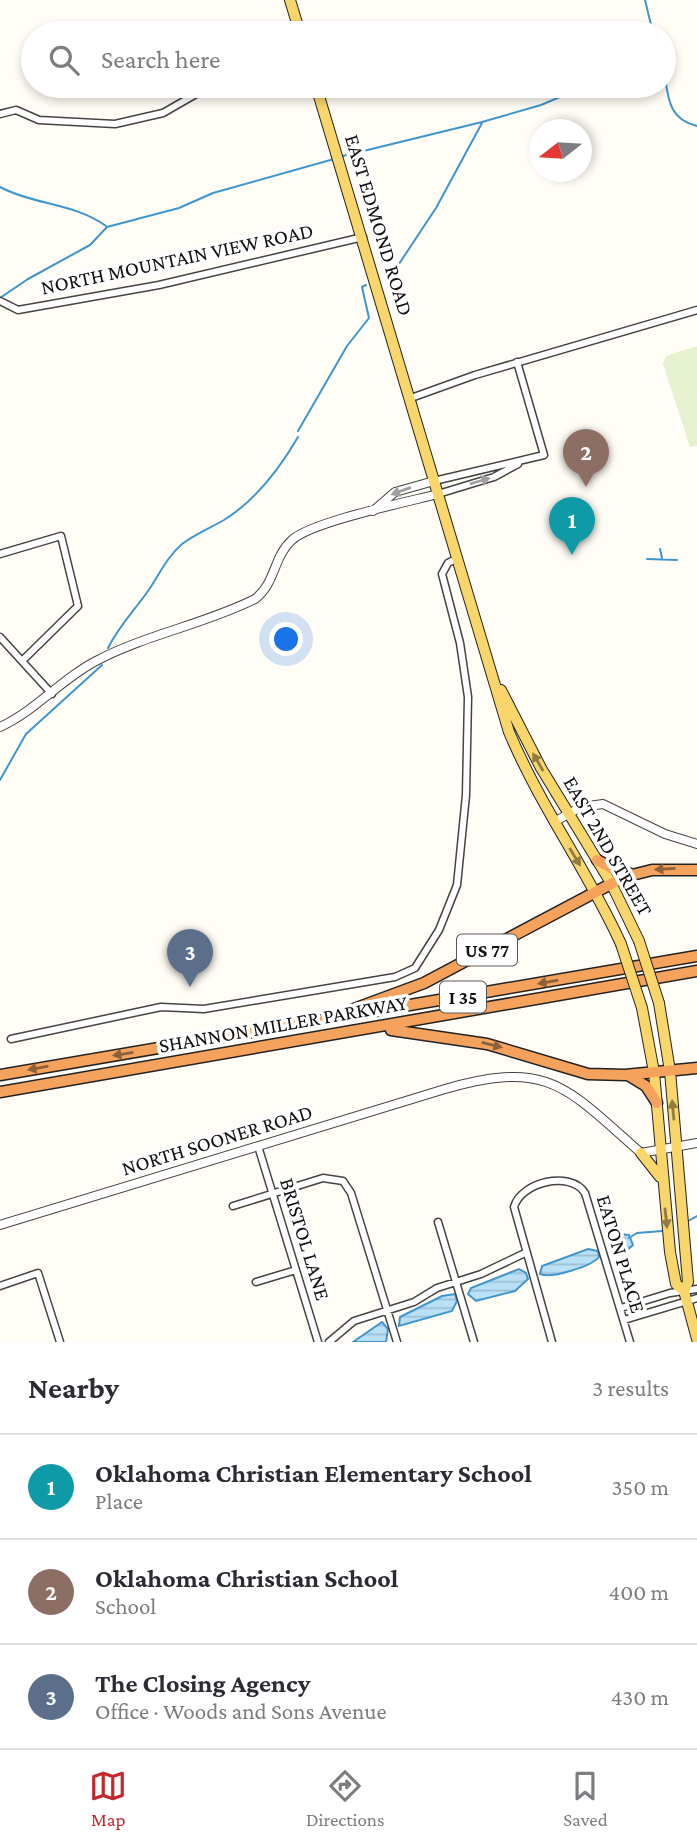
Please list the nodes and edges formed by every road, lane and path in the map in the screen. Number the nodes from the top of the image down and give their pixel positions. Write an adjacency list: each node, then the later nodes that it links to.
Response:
1 (290, 0): 2 (main road)
2 (296, 21)
3 (189, 98): 5 (street)
4 (320, 98): 6 (main road, EAST EDMOND ROAD)
5 (0, 114)
6 (363, 237): 7 (street, NORTH MOUNTAIN VIEW ROAD); 10 (main road, EAST EDMOND ROAD)
7 (0, 301)
8 (697, 310): 9 (street)
9 (517, 362): 11 (street); 12 (street)
10 (405, 375): 11 (main road, EAST 2ND STREET)
11 (411, 398): 13 (main road, EAST 2ND STREET)
12 (520, 463): 13 (street); 14 (street, one-way to 12)
13 (434, 481): 14 (main road, EAST 2ND STREET); 15 (street, one-way to 15)
14 (438, 494): 15 (street); 17 (main road, EAST 2ND STREET)
15 (373, 511): 21 (street)
16 (0, 554): 19 (street)
17 (458, 558): 20 (main road, EAST 2ND STREET); 35 (street)
18 (0, 638): 19 (street)
19 (22, 660): 21 (street)
20 (494, 679): 23 (main road, EAST 2ND STREET, one-way to 20); 24 (main road, EAST 2ND STREET)
21 (52, 694): 22 (street)
22 (0, 727)
23 (569, 813): 24 (street); 25 (street); 26 (main road, EAST 2ND STREET)
24 (554, 822): 30 (main road, one-way to 30)
25 (697, 844)
26 (597, 860): 28 (highway); 29 (main road, EAST 2ND STREET)
27 (697, 870): 28 (highway, one-way to 28)
28 (634, 874): 29 (highway)
29 (611, 883): 30 (highway, US 77); 37 (main road, EAST 2ND STREET, bridge)
30 (596, 891): 33 (highway, US 77); 38 (main road, EAST 2ND STREET, bridge)
31 (697, 956): 33 (highway, SHANNON MILLER PARKWAY / I 35, one-way to 33)
32 (697, 971): 34 (highway, SHANNON MILLER PARKWAY / I 35)
33 (311, 1023): 39 (highway, SHANNON MILLER PARKWAY / I 35, one-way to 39)
34 (374, 1029): 40 (highway, one-way to 40); 41 (highway, SHANNON MILLER PARKWAY / I 35)
35 (11, 1039)
36 (697, 1068): 37 (highway)
37 (670, 1071): 38 (highway); 47 (main road, EAST 2ND STREET, one-way to 37)
38 (654, 1072): 40 (highway); 44 (main road, EAST 2ND STREET)
39 (0, 1075)
40 (625, 1075): 44 (highway)
41 (78, 1078): 42 (highway, SHANNON MILLER PARKWAY / I 35); 43 (highway)
42 (0, 1092)
43 (0, 1099)
44 (656, 1103): 48 (main road, EAST 2ND STREET)
45 (697, 1143): 47 (street)
46 (258, 1146): 49 (street, NORTH SOONER ROAD); 51 (street, BRISTOL LANE); 54 (street, NORTH SOONER ROAD)
47 (677, 1149): 48 (street); 61 (main road, EAST 2ND STREET)
48 (660, 1151): 49 (street); 50 (main road, EAST 2ND STREET)
49 (641, 1153): 50 (main road)
50 (663, 1182): 61 (main road, EAST 2ND STREET, one-way to 61)
51 (273, 1194): 52 (street); 56 (street, BRISTOL LANE); 63 (street)
52 (233, 1206)
53 (438, 1222): 58 (street)
54 (0, 1225)
55 (525, 1253): 58 (street); 62 (street, EATON PLACE); 71 (street)
56 (296, 1270): 57 (street); 67 (street, BRISTOL LANE)
57 (256, 1282)
58 (456, 1282): 63 (street); 70 (street)
59 (0, 1285): 66 (street)
60 (697, 1289): 61 (street)
61 (689, 1297): 62 (street); 64 (street); 65 (main road, EAST 2ND STREET)
62 (621, 1308): 64 (street, EATON PLACE)
63 (387, 1310): 68 (street); 69 (street)
64 (624, 1320): 72 (street, EATON PLACE)
65 (697, 1339)
66 (60, 1342)
67 (318, 1342)
68 (329, 1342)
69 (397, 1342)
70 (474, 1342)
71 (552, 1342)
72 (630, 1342)

